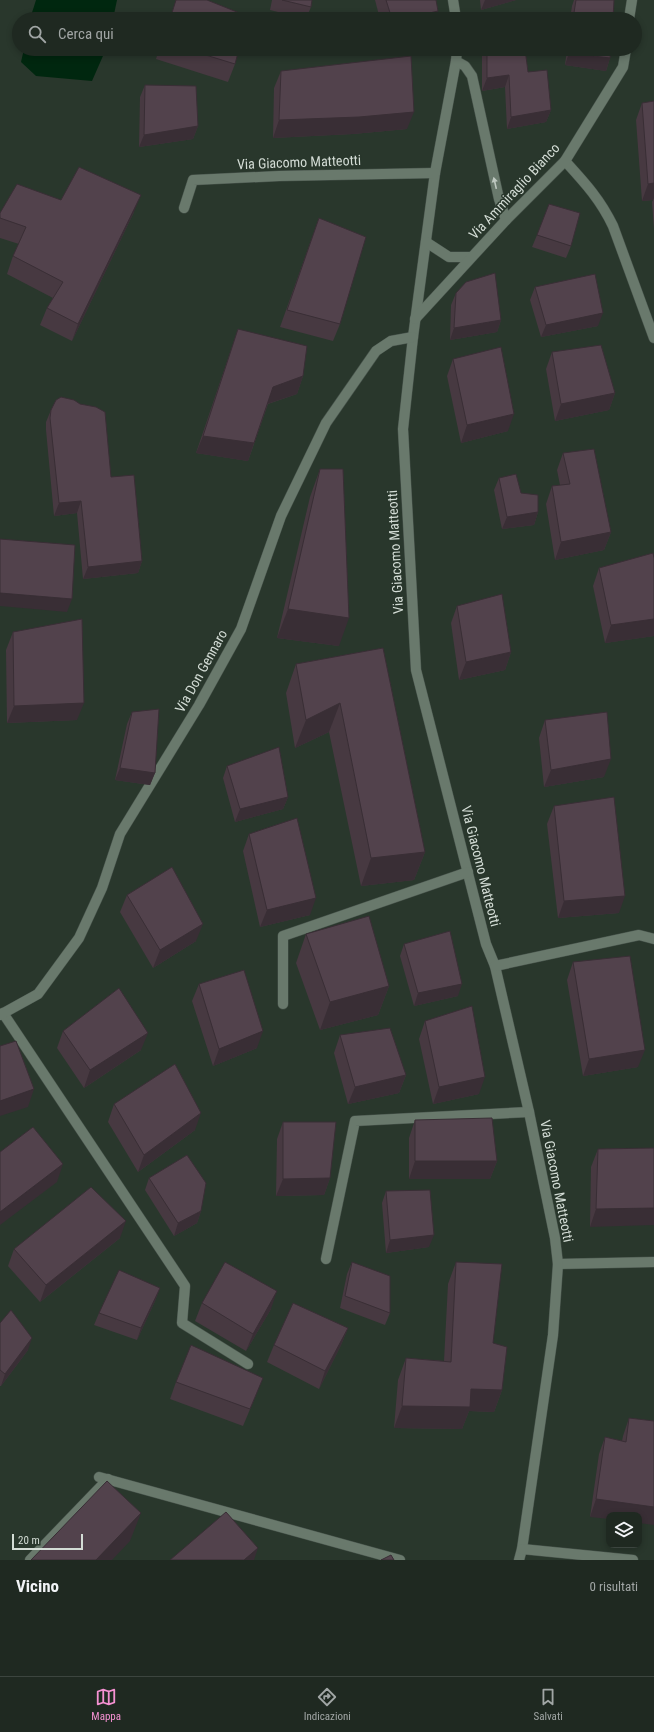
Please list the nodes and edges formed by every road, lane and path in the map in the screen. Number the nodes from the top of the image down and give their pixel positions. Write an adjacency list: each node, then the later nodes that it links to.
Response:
1 (453, 0): 3 (street)
2 (632, 0): 4 (street)
3 (455, 12)
4 (630, 12)
5 (456, 56): 7 (street, Via Giacomo Matteotti)
6 (625, 56): 8 (street, Via Ammiraglio Bianco)
7 (456, 61): 9 (street, Via Giacomo Matteotti); 11 (street, one-way to 7)
8 (565, 161): 11 (street, Via Ammiraglio Bianco); 16 (street)
9 (436, 173): 10 (street, Via Giacomo Matteotti); 12 (street, Via Giacomo Matteotti)
10 (184, 208)
11 (506, 220): 13 (street, Via Ammiraglio Bianco)
12 (426, 242): 13 (street); 14 (street, Via Giacomo Matteotti)
13 (471, 258): 14 (street, Via Ammiraglio Bianco)
14 (415, 319): 15 (street, Via Giacomo Matteotti)
15 (413, 337): 17 (street, Via Giacomo Matteotti); 21 (street, Via Don Gennaro)
16 (654, 338)
17 (468, 872): 19 (street, Via Giacomo Matteotti); 20 (street)
18 (654, 939): 19 (street)
19 (495, 966): 22 (street, Via Giacomo Matteotti)
20 (283, 1004)
21 (2, 1014): 26 (street)
22 (529, 1112): 23 (street); 25 (street, Via Giacomo Matteotti)
23 (326, 1259)
24 (654, 1262): 25 (street)
25 (558, 1264): 29 (street, Via Giacomo Matteotti)
26 (248, 1364)
27 (227, 1513): 28 (street); 30 (street); 31 (street)
28 (216, 1522)
29 (522, 1549): 32 (street, Via Giacomo Matteotti); 33 (street)
30 (30, 1560)
31 (396, 1560)
32 (519, 1560)
33 (633, 1560)

